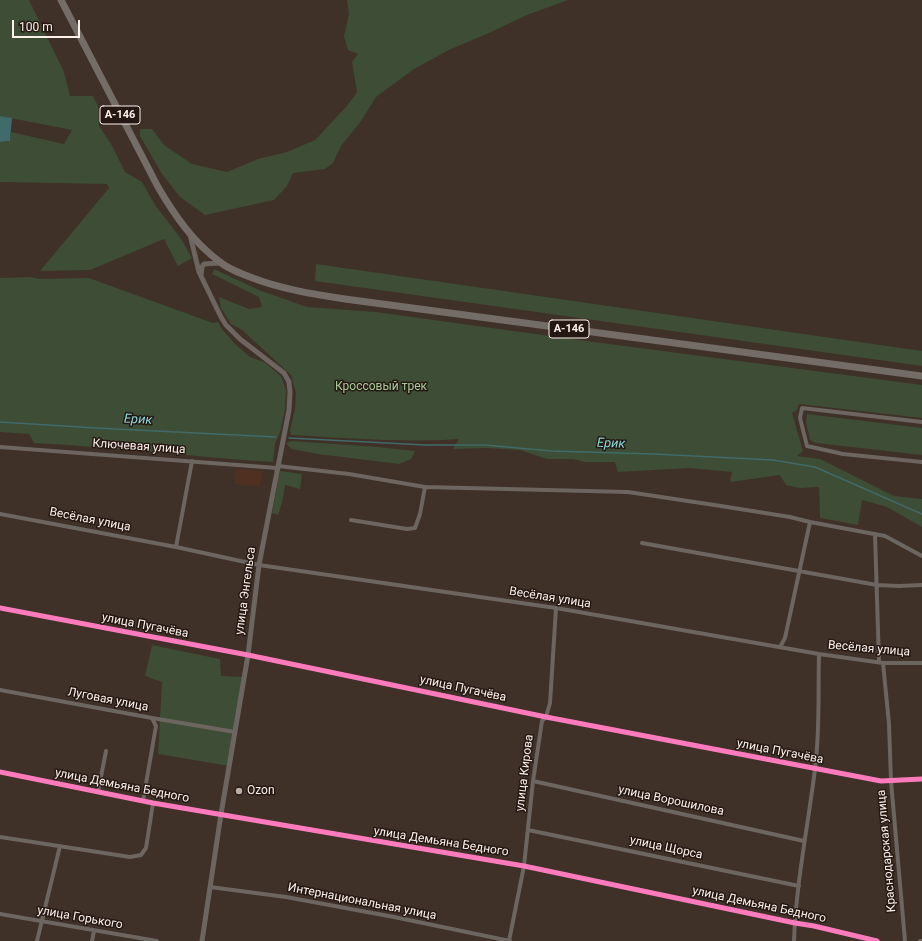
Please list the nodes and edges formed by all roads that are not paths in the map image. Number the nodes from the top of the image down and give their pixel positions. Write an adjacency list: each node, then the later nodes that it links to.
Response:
1 (61, 0): 2 (highway, А-146)
2 (190, 234): 3 (highway, А-146); 4 (street, улица Энгельса)
3 (221, 263): 4 (street); 5 (highway, А-146)
4 (201, 278): 10 (street, улица Энгельса)
5 (922, 376)
6 (922, 422): 9 (street)
7 (0, 447): 8 (street, Ключевая улица)
8 (192, 461): 10 (street, Ключевая улица); 17 (street)
9 (922, 462)
10 (278, 467): 11 (street, Ключевая улица); 19 (street, улица Энгельса)
11 (425, 487): 13 (street); 14 (street, Ключевая улица)
12 (0, 514): 17 (street, Весёлая улица)
13 (351, 520)
14 (810, 522): 15 (street, Ключевая улица); 20 (street)
15 (875, 534): 18 (street, Ключевая улица); 21 (street, Краснодарская улица)
16 (642, 543): 20 (street)
17 (176, 547): 19 (street, Весёлая улица)
18 (922, 556)
19 (259, 564): 24 (street, Весёлая улица); 27 (street, улица Энгельса)
20 (800, 571): 21 (street); 25 (street)
21 (877, 585): 22 (street); 28 (street, Краснодарская улица)
22 (922, 585)
23 (0, 608): 27 (street, улица Пугачёва)
24 (556, 608): 25 (street, Весёлая улица); 31 (street, улица Кирова)
25 (780, 648): 26 (street, Весёлая улица)
26 (819, 654): 28 (street, Весёлая улица); 35 (street)
27 (248, 655): 31 (street, улица Пугачёва); 33 (street, улица Энгельса)
28 (881, 662): 29 (street, Весёлая улица); 39 (street, Краснодарская улица)
29 (922, 663)
30 (0, 690): 32 (street, Луговая улица)
31 (546, 717): 35 (street, улица Пугачёва); 38 (street, улица Кирова)
32 (152, 718): 33 (street); 41 (street, Луговая улица)
33 (235, 732): 43 (street, улица Энгельса)
34 (106, 751): 40 (street)
35 (815, 769): 39 (street, улица Пугачёва); 46 (street)
36 (0, 772): 40 (street, улица Демьяна Бедного)
37 (922, 779): 39 (street, улица Пугачёва)
38 (533, 781): 44 (street, улица Кирова); 46 (street, улица Ворошилова)
39 (891, 781): 62 (street, Краснодарская улица)
40 (98, 792): 41 (street, улица Демьяна Бедного)
41 (143, 801): 42 (street, улица Демьяна Бедного)
42 (154, 803): 43 (street, улица Демьяна Бедного); 47 (street)
43 (221, 814): 48 (street, улица Демьяна Бедного); 50 (street, улица Энгельса)
44 (528, 830): 48 (street, улица Кирова); 49 (street, улица Щорса)
45 (0, 837): 47 (street)
46 (804, 841): 49 (street)
47 (60, 846): 52 (street)
48 (524, 866): 53 (street, улица Демьяна Бедного); 59 (street, улица Кирова)
49 (799, 886): 53 (street)
50 (210, 888): 58 (street, улица Энгельса); 59 (street, Интернациональная улица)
51 (0, 914): 52 (street, улица Горького)
52 (41, 921): 54 (street, улица Горького); 55 (street)
53 (795, 923): 60 (street); 61 (street, улица Демьяна Бедного)
54 (94, 931): 56 (street); 57 (street, улица Горького)
55 (37, 941)
56 (92, 941)
57 (157, 941)
58 (202, 941)
59 (509, 941)
60 (794, 941)
61 (877, 941)
62 (905, 941)

